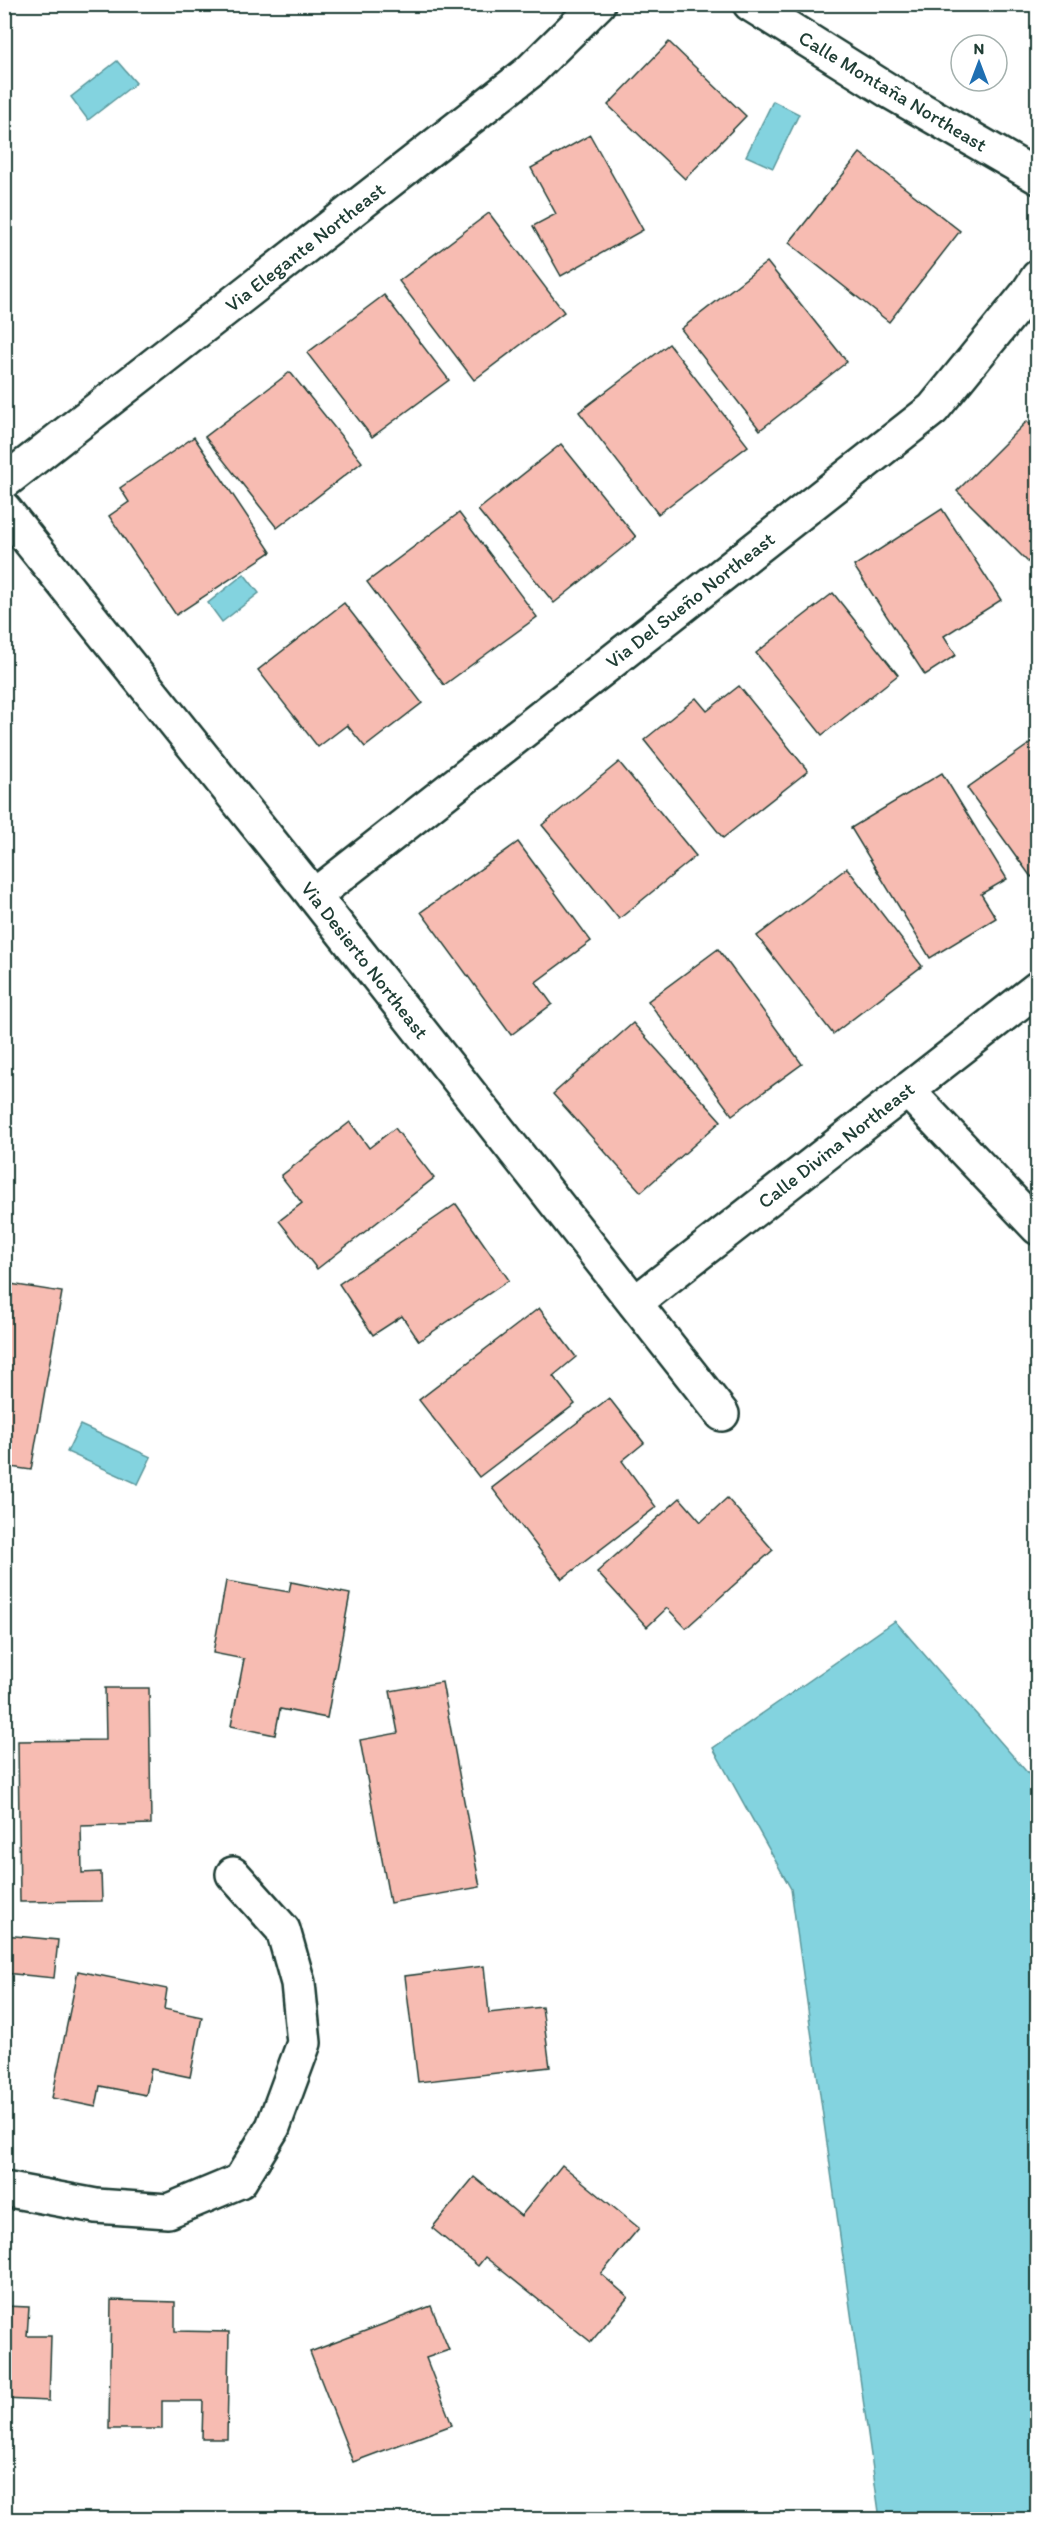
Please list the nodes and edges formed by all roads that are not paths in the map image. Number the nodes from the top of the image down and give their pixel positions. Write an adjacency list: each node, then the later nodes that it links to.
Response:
1 (598, 4): 5 (street, Via Elegante Northeast)
2 (750, 4): 3 (street, Calle Montaña Northeast)
3 (1038, 177)
4 (1038, 277): 7 (street, Via Del Sueño Northeast)
5 (4, 482)
6 (4, 509): 7 (street, Via Desierto Northeast)
7 (314, 896): 11 (street, Via Desierto Northeast)
8 (1038, 988): 9 (street, Calle Divina Northeast)
9 (907, 1090): 10 (street); 11 (street, Calle Divina Northeast)
10 (1038, 1228)
11 (635, 1303): 12 (street, Via Desierto Northeast)
12 (722, 1414)
13 (233, 1874): 14 (street)
14 (4, 2189)

